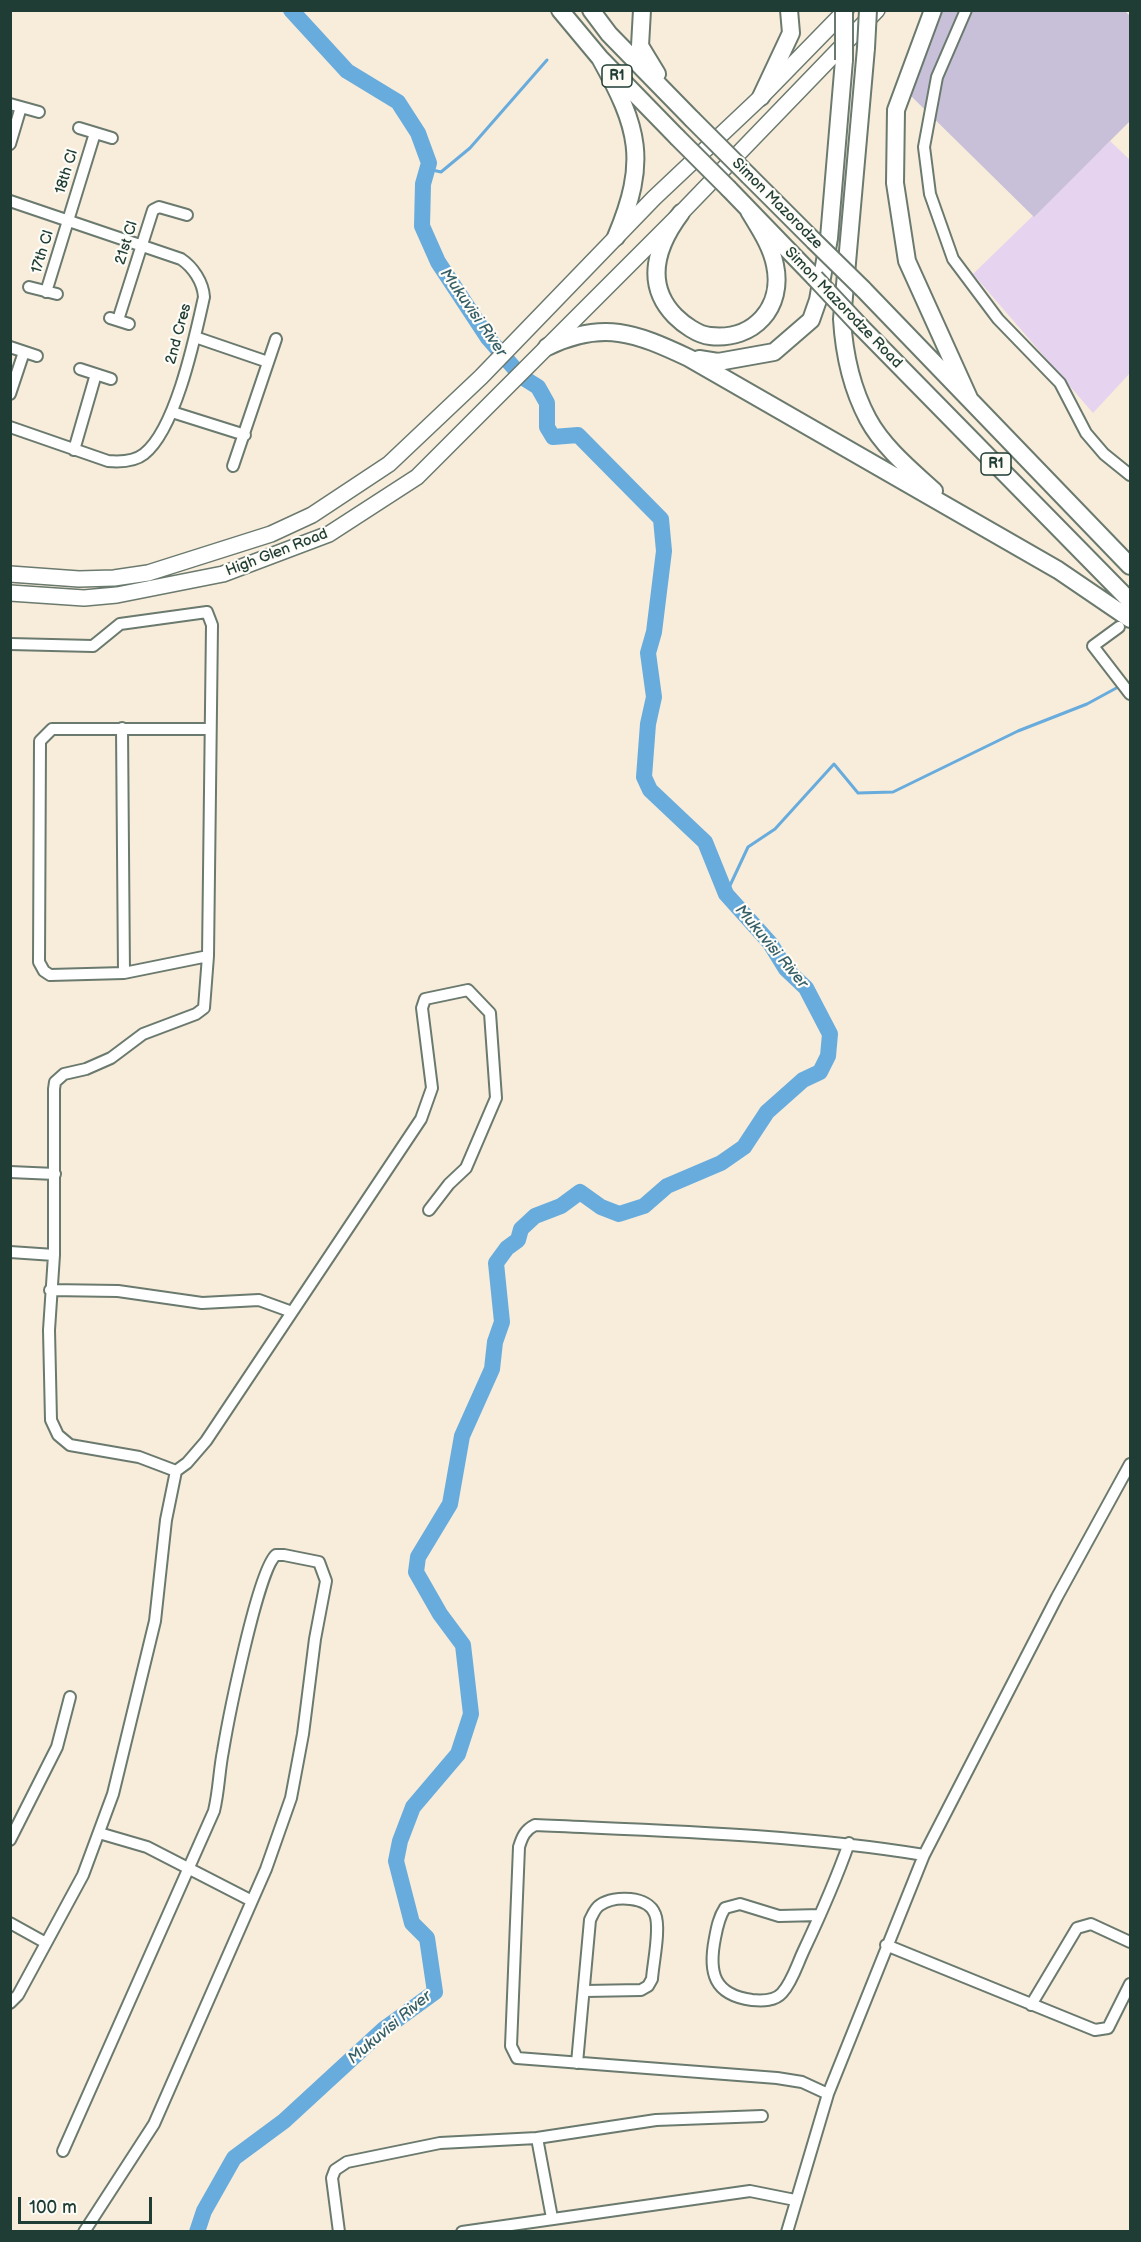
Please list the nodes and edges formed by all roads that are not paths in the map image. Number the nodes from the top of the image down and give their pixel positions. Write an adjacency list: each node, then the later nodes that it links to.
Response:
1 (560, 10): 10 (highway, Simon Mazorodze Road / R1)
2 (591, 10): 11 (highway, R1)
3 (642, 10): 11 (highway)
4 (789, 10): 12 (highway)
5 (845, 10): 12 (main road, High Glen Road); 35 (highway, bridge)
6 (868, 10): 48 (highway, bridge)
7 (877, 10): 21 (main road, High Glen Road)
8 (933, 10): 41 (highway)
9 (966, 10): 47 (street)
10 (600, 58): 20 (highway, Simon Mazorodze Road / R1, bridge); 24 (highway)
11 (668, 94): 27 (highway, Simon Mazorodze / R1, bridge)
12 (761, 97): 24 (main road, High Glen Road)
13 (16, 106): 14 (street); 18 (street)
14 (39, 112)
15 (79, 128): 16 (street)
16 (95, 133): 17 (street); 23 (street, 18th Cl)
17 (112, 138)
18 (10, 144)
19 (10, 201): 23 (street, 2nd Cres)
20 (749, 211): 21 (highway); 52 (highway, Simon Mazorodze Road / R1, bridge)
21 (681, 213): 32 (main road, High Glen Road)
22 (187, 215): 25 (street, 21st Cl)
23 (68, 220): 25 (street, 2nd Cres); 26 (street, 17th Cl)
24 (616, 237): 50 (main road, High Glen Road)
25 (142, 246): 28 (street, 21st Cl); 29 (street, 2nd Cres)
26 (29, 287)
27 (863, 289): 41 (highway, Simon Mazorodze Road / R1)
28 (119, 321)
29 (195, 337): 36 (street); 42 (street, 2nd Cres)
30 (276, 339): 36 (street)
31 (10, 347): 33 (street)
32 (547, 347): 35 (highway); 51 (main road, High Glen Road)
33 (24, 352): 34 (street); 40 (street)
34 (37, 356)
35 (689, 358): 48 (highway)
36 (268, 362): 44 (street)
37 (80, 369): 38 (street)
38 (96, 374): 39 (street); 45 (street)
39 (111, 379)
40 (10, 394)
41 (969, 398): 49 (highway, Simon Mazorodze Road / R1)
42 (172, 412): 44 (street); 45 (street, 2nd Cres)
43 (10, 427): 45 (street, 2nd Cres)
44 (245, 435): 46 (street)
45 (74, 450)
46 (233, 466)
47 (1131, 475)
48 (955, 511): 53 (highway)
49 (1131, 566)
50 (10, 574)
51 (10, 593)
52 (1131, 602)
53 (1125, 623): 55 (street)
54 (10, 644): 57 (street)
55 (1131, 694)
56 (122, 728): 57 (street); 59 (street); 59 (street)
57 (210, 729): 58 (street)
58 (208, 956): 59 (street); 61 (street)
59 (124, 973)
60 (10, 1172): 61 (street)
61 (55, 1174): 64 (street)
62 (429, 1210): 66 (street)
63 (10, 1252): 64 (street)
64 (54, 1255): 65 (street)
65 (50, 1290): 66 (street); 68 (street)
66 (292, 1312): 68 (street)
67 (1131, 1464): 73 (street)
68 (176, 1470): 70 (street)
69 (70, 1697): 71 (street)
70 (99, 1833): 74 (street); 79 (street)
71 (10, 1840)
72 (849, 1843): 73 (street); 76 (street); 85 (street)
73 (924, 1855): 80 (street)
74 (188, 1869): 75 (street); 75 (street); 89 (street)
75 (252, 1901): 92 (street)
76 (820, 1915): 76 (street)
77 (10, 1923): 79 (street)
78 (1131, 1942): 84 (street)
79 (46, 1943): 83 (street)
80 (886, 1945): 84 (street); 86 (street)
81 (1131, 1984): 84 (street)
82 (585, 1990): 82 (street); 85 (street)
83 (10, 2003)
84 (1031, 2005)
85 (577, 2063): 86 (street)
86 (828, 2094): 90 (street)
87 (762, 2116): 88 (street)
88 (537, 2138): 91 (street); 93 (street)
89 (63, 2151)
90 (795, 2200): 91 (street); 95 (street)
91 (552, 2218): 94 (street)
92 (84, 2232)
93 (339, 2232)
94 (462, 2232)
95 (787, 2232)

